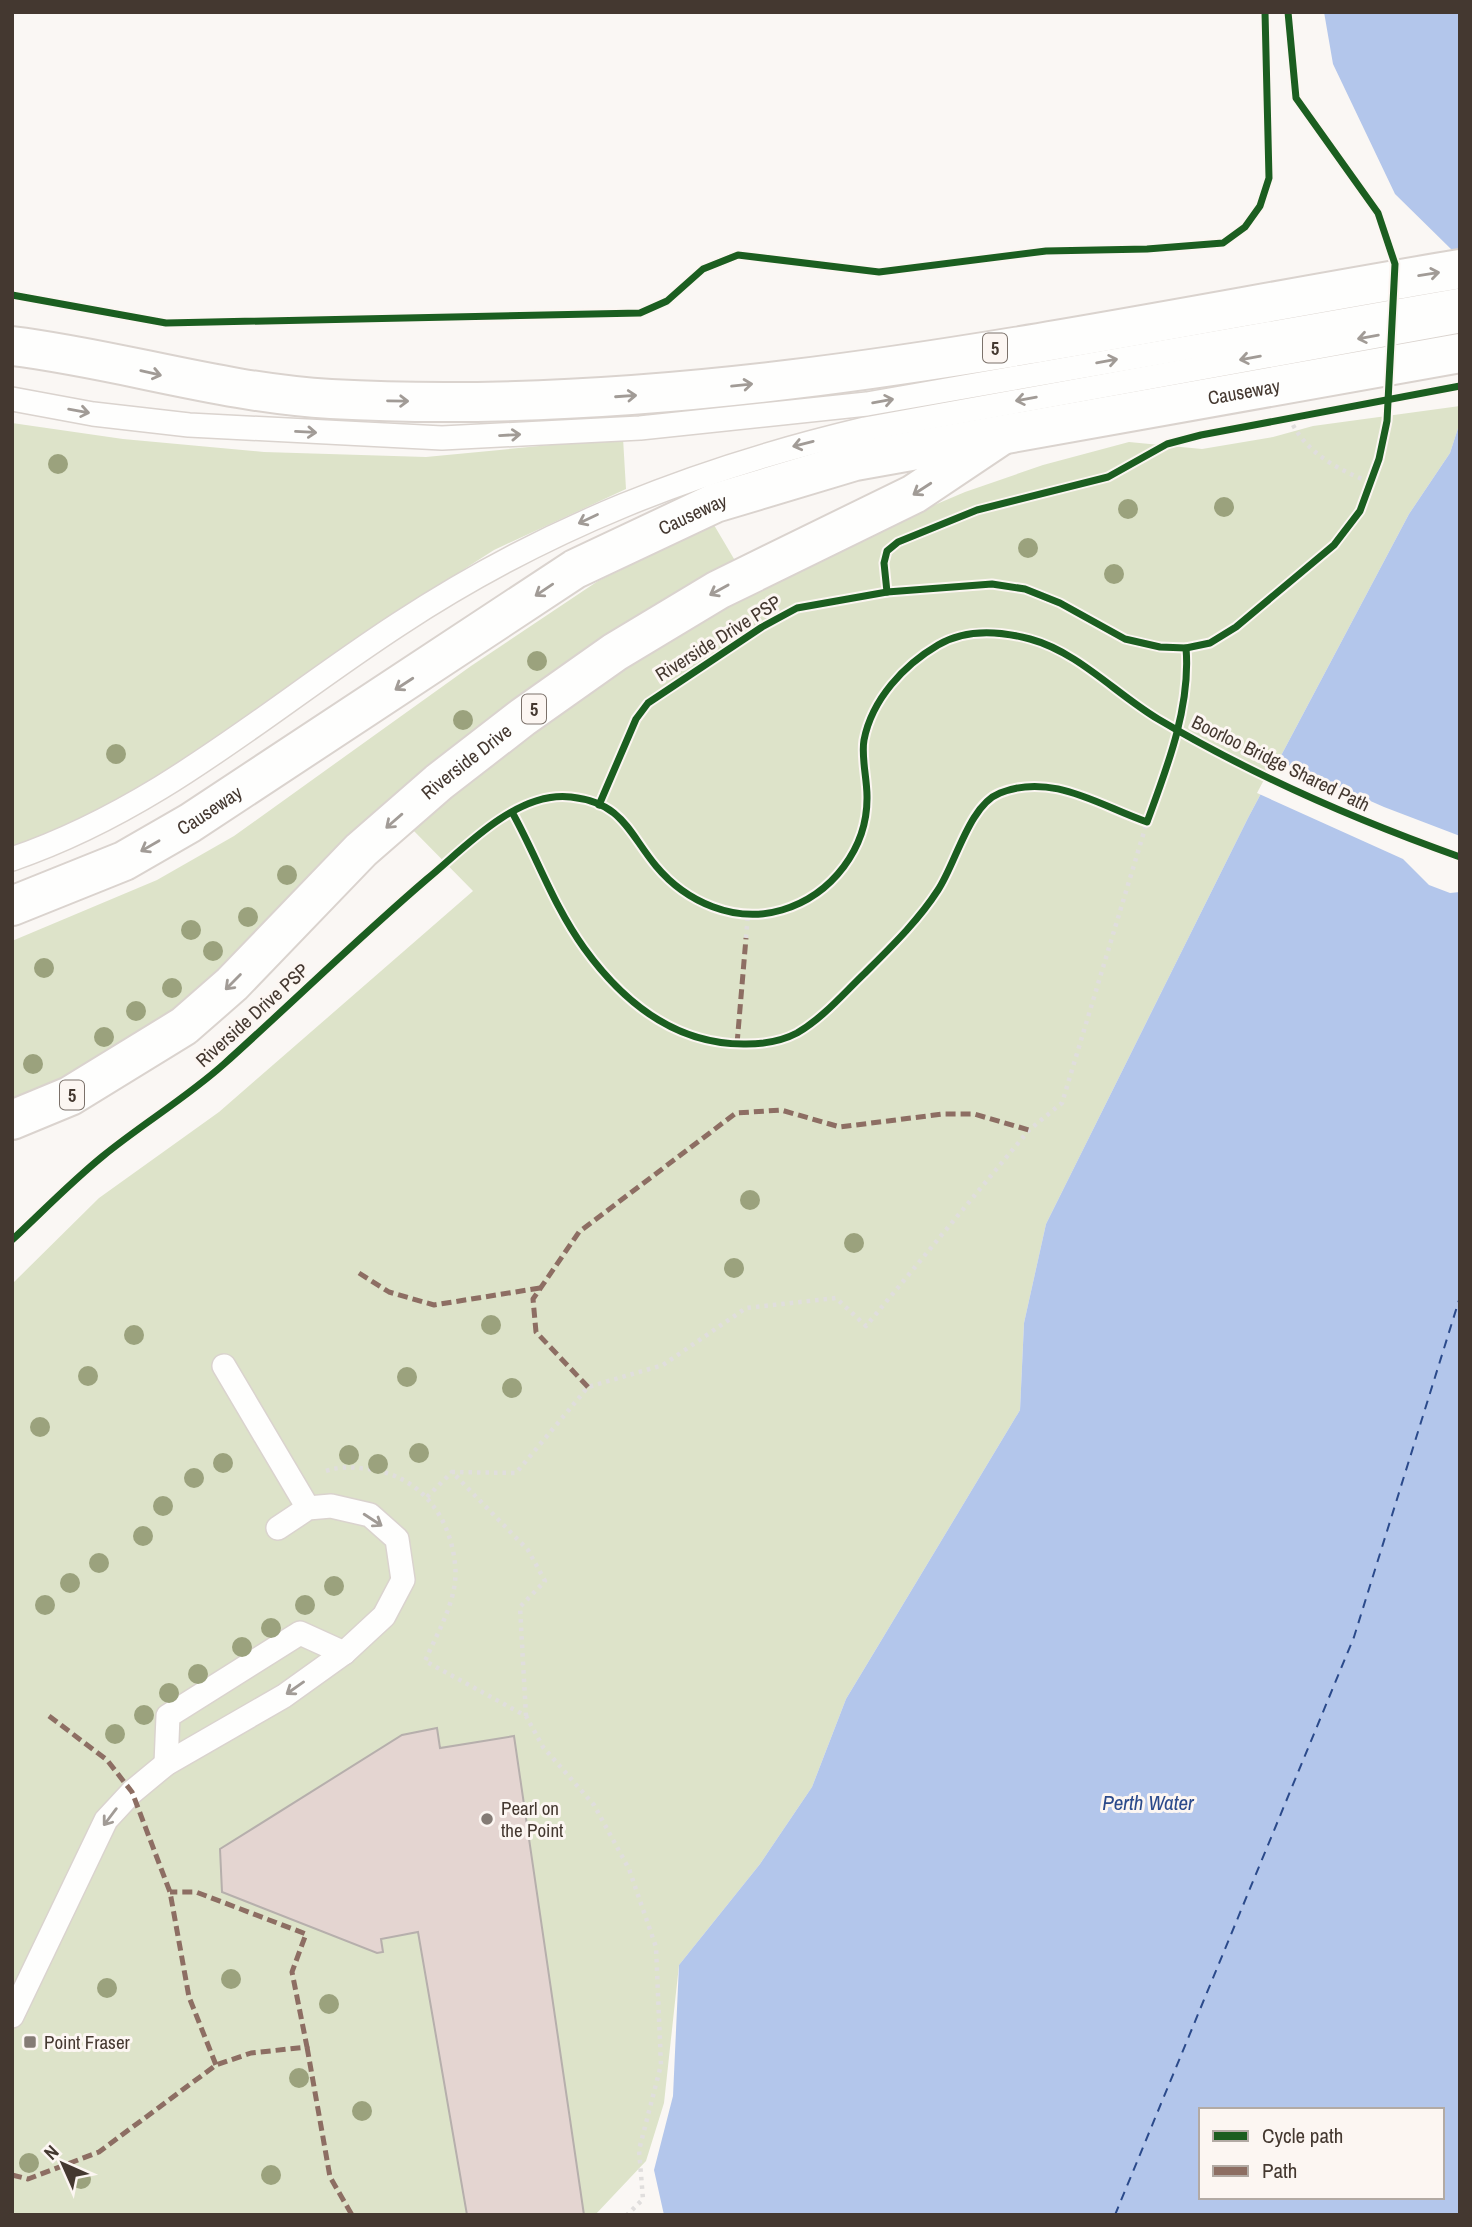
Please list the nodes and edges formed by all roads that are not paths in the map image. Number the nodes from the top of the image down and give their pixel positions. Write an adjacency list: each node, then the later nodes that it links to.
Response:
1 (1460, 269): 4 (main road, Causeway / 5, one-way to 1)
2 (1460, 300): 4 (lane)
3 (1460, 321): 4 (lane, one-way to 4)
4 (1316, 335): 5 (main road, Causeway / 5, one-way to 4); 6 (main road, Causeway / 5); 7 (lane, one-way to 4); 8 (main road, Causeway / 5); 9 (lane, one-way to 9)
5 (12, 346)
6 (1460, 353)
7 (12, 400)
8 (999, 437): 10 (main road, Causeway, one-way to 10); 11 (main road, Riverside Drive / 5, one-way to 11)
9 (12, 859)
10 (12, 906)
11 (12, 1121)
12 (224, 1366): 13 (lane)
13 (308, 1508): 14 (lane); 15 (lane, one-way to 15)
14 (278, 1528)
15 (344, 1653): 16 (lane, one-way to 16); 16 (lane)
16 (166, 1764): 17 (lane, one-way to 17)
17 (12, 2017)

